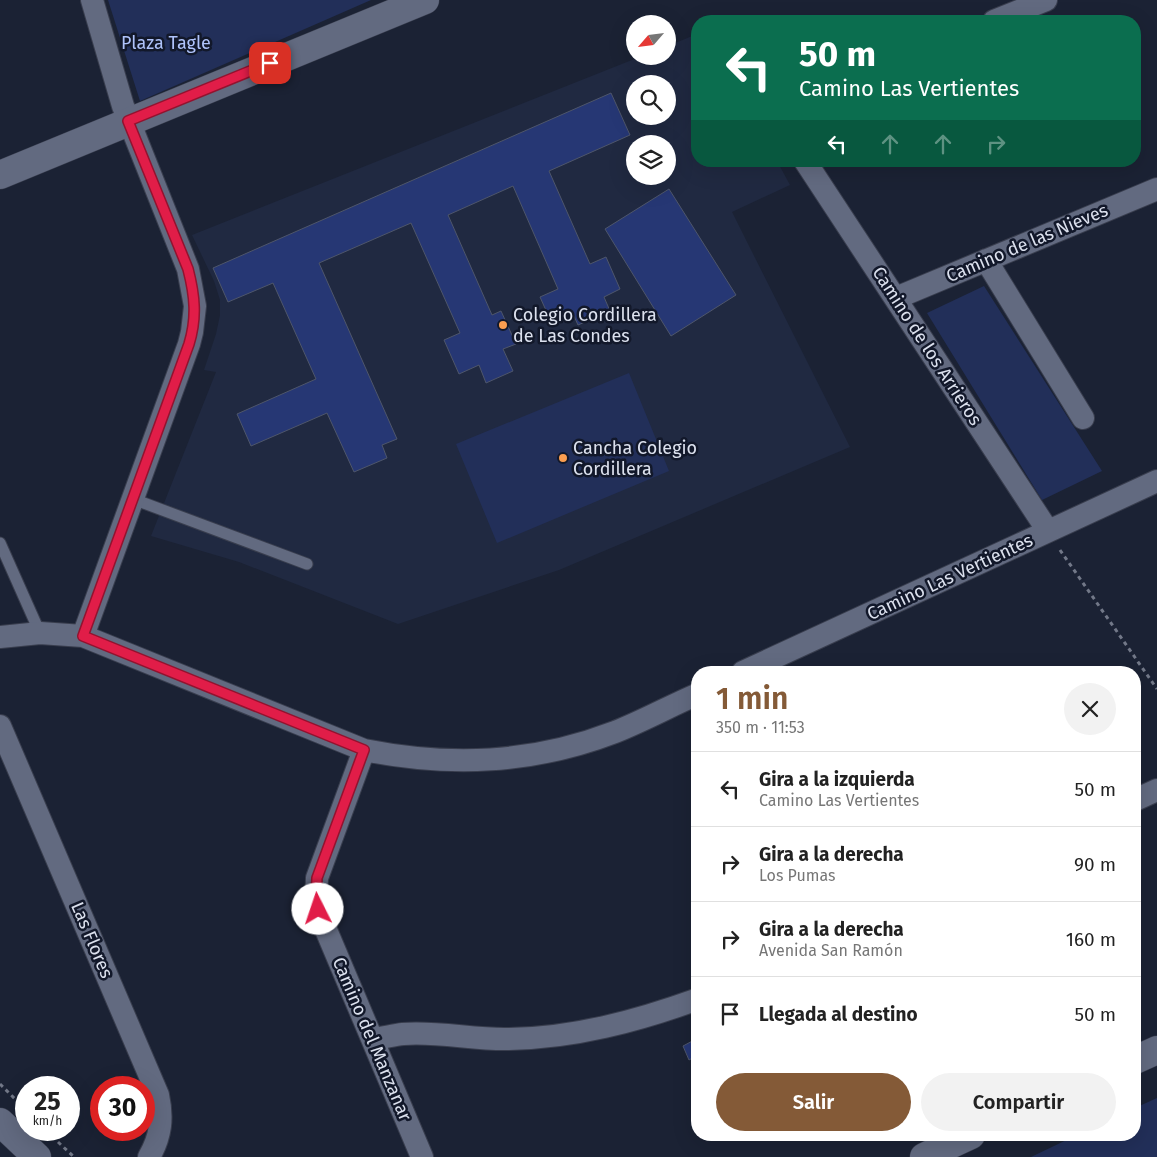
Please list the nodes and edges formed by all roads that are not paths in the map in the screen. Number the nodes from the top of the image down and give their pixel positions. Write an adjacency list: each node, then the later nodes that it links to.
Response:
1 (92, 0): 5 (street)
2 (425, 0): 5 (street)
3 (1046, 0): 4 (street)
4 (1009, 15)
5 (128, 121): 7 (street); 13 (street)
6 (809, 167): 10 (street, Camino de los Arrieros)
7 (0, 174)
8 (1157, 189): 9 (street, Camino de las Nieves)
9 (986, 260): 10 (street, Camino de las Nieves); 11 (street)
10 (896, 298): 14 (street, Camino de los Arrieros)
11 (1083, 418)
12 (1157, 481): 14 (street, Camino Las Vertientes)
13 (133, 500): 16 (lane); 18 (street)
14 (1048, 531): 20 (street, Camino Las Vertientes)
15 (0, 543): 17 (lane)
16 (307, 564)
17 (40, 633): 18 (street); 19 (street)
18 (83, 636): 23 (street)
19 (0, 637)
20 (756, 666)
21 (691, 697): 23 (street)
22 (0, 726): 33 (street, Las Flores)
23 (364, 750): 27 (street, Camino del Manzanar)
24 (1157, 790): 25 (street)
25 (1141, 797)
26 (691, 1001): 27 (street)
27 (373, 1039): 34 (street, Camino del Manzanar)
28 (1157, 1050): 29 (street)
29 (1141, 1057)
30 (0, 1122): 32 (street)
31 (958, 1141): 35 (street)
32 (37, 1157)
33 (149, 1157)
34 (422, 1157)
35 (924, 1157)

